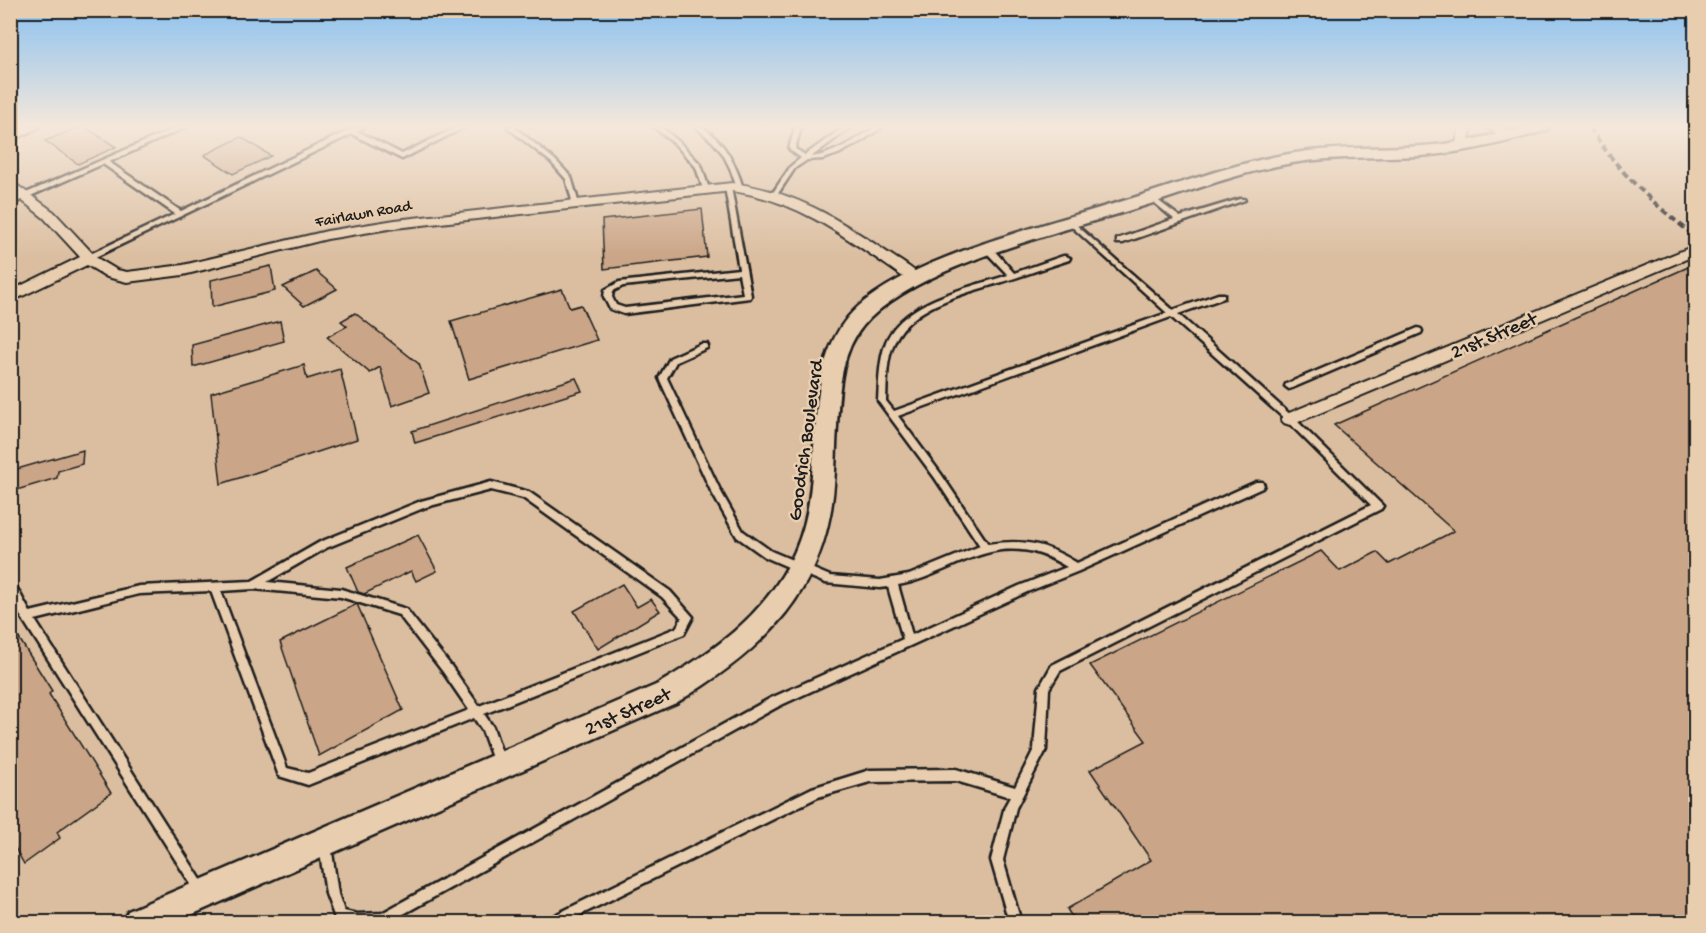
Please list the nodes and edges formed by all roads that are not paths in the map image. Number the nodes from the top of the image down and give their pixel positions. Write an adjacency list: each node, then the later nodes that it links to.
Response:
1 (84, 171): 13 (lane)
2 (116, 171): 18 (lane)
3 (270, 171): 18 (lane)
4 (562, 171): 17 (lane)
5 (700, 171): 11 (lane)
6 (732, 171): 10 (lane)
7 (790, 171): 12 (lane)
8 (1240, 171): 14 (street, Goodrich Boulevard)
9 (10, 184): 13 (street, Fairlawn Road)
10 (734, 187): 11 (street, Fairlawn Road); 12 (street, Fairlawn Road); 26 (lane)
11 (706, 189): 17 (street, Fairlawn Road)
12 (775, 194): 28 (street, Fairlawn Road)
13 (26, 196): 16 (lane); 24 (street, Fairlawn Road)
14 (1152, 198): 19 (lane); 20 (street, Goodrich Boulevard)
15 (1242, 200): 19 (lane)
16 (10, 203)
17 (576, 204): 24 (street, Fairlawn Road)
18 (180, 214): 24 (lane)
19 (1179, 220): 21 (lane)
20 (1072, 224): 23 (street, Goodrich Boulevard); 31 (lane)
21 (1120, 241)
22 (1695, 249): 36 (street, 21st Street)
23 (990, 250): 27 (lane); 28 (street, Goodrich Boulevard)
24 (90, 258): 30 (street)
25 (1066, 258): 27 (lane)
26 (743, 271): 26 (lane)
27 (1013, 276): 35 (lane)
28 (914, 278): 39 (street, Goodrich Boulevard)
29 (1221, 296): 31 (lane)
30 (10, 297)
31 (1172, 314): 35 (lane); 36 (lane)
32 (1418, 331): 34 (lane)
33 (704, 346): 39 (lane)
34 (1289, 386)
35 (892, 415): 38 (lane)
36 (1290, 419): 49 (lane)
37 (1259, 485): 40 (lane)
38 (986, 548): 40 (lane); 41 (lane)
39 (802, 568): 41 (lane); 48 (street, 21st Street)
40 (1076, 568): 46 (lane)
41 (892, 582): 46 (lane)
42 (253, 585): 44 (lane); 47 (lane); 47 (lane)
43 (10, 586): 45 (lane)
44 (215, 587): 45 (lane); 47 (lane)
45 (27, 617): 51 (lane)
46 (909, 640): 50 (lane)
47 (477, 712): 48 (lane)
48 (501, 766): 50 (street, 21st Street)
49 (1017, 793): 53 (lane); 54 (lane)
50 (325, 842): 51 (street, 21st Street)
51 (204, 895): 52 (street, 21st Street)
52 (139, 922)
53 (553, 922)
54 (1015, 922)

